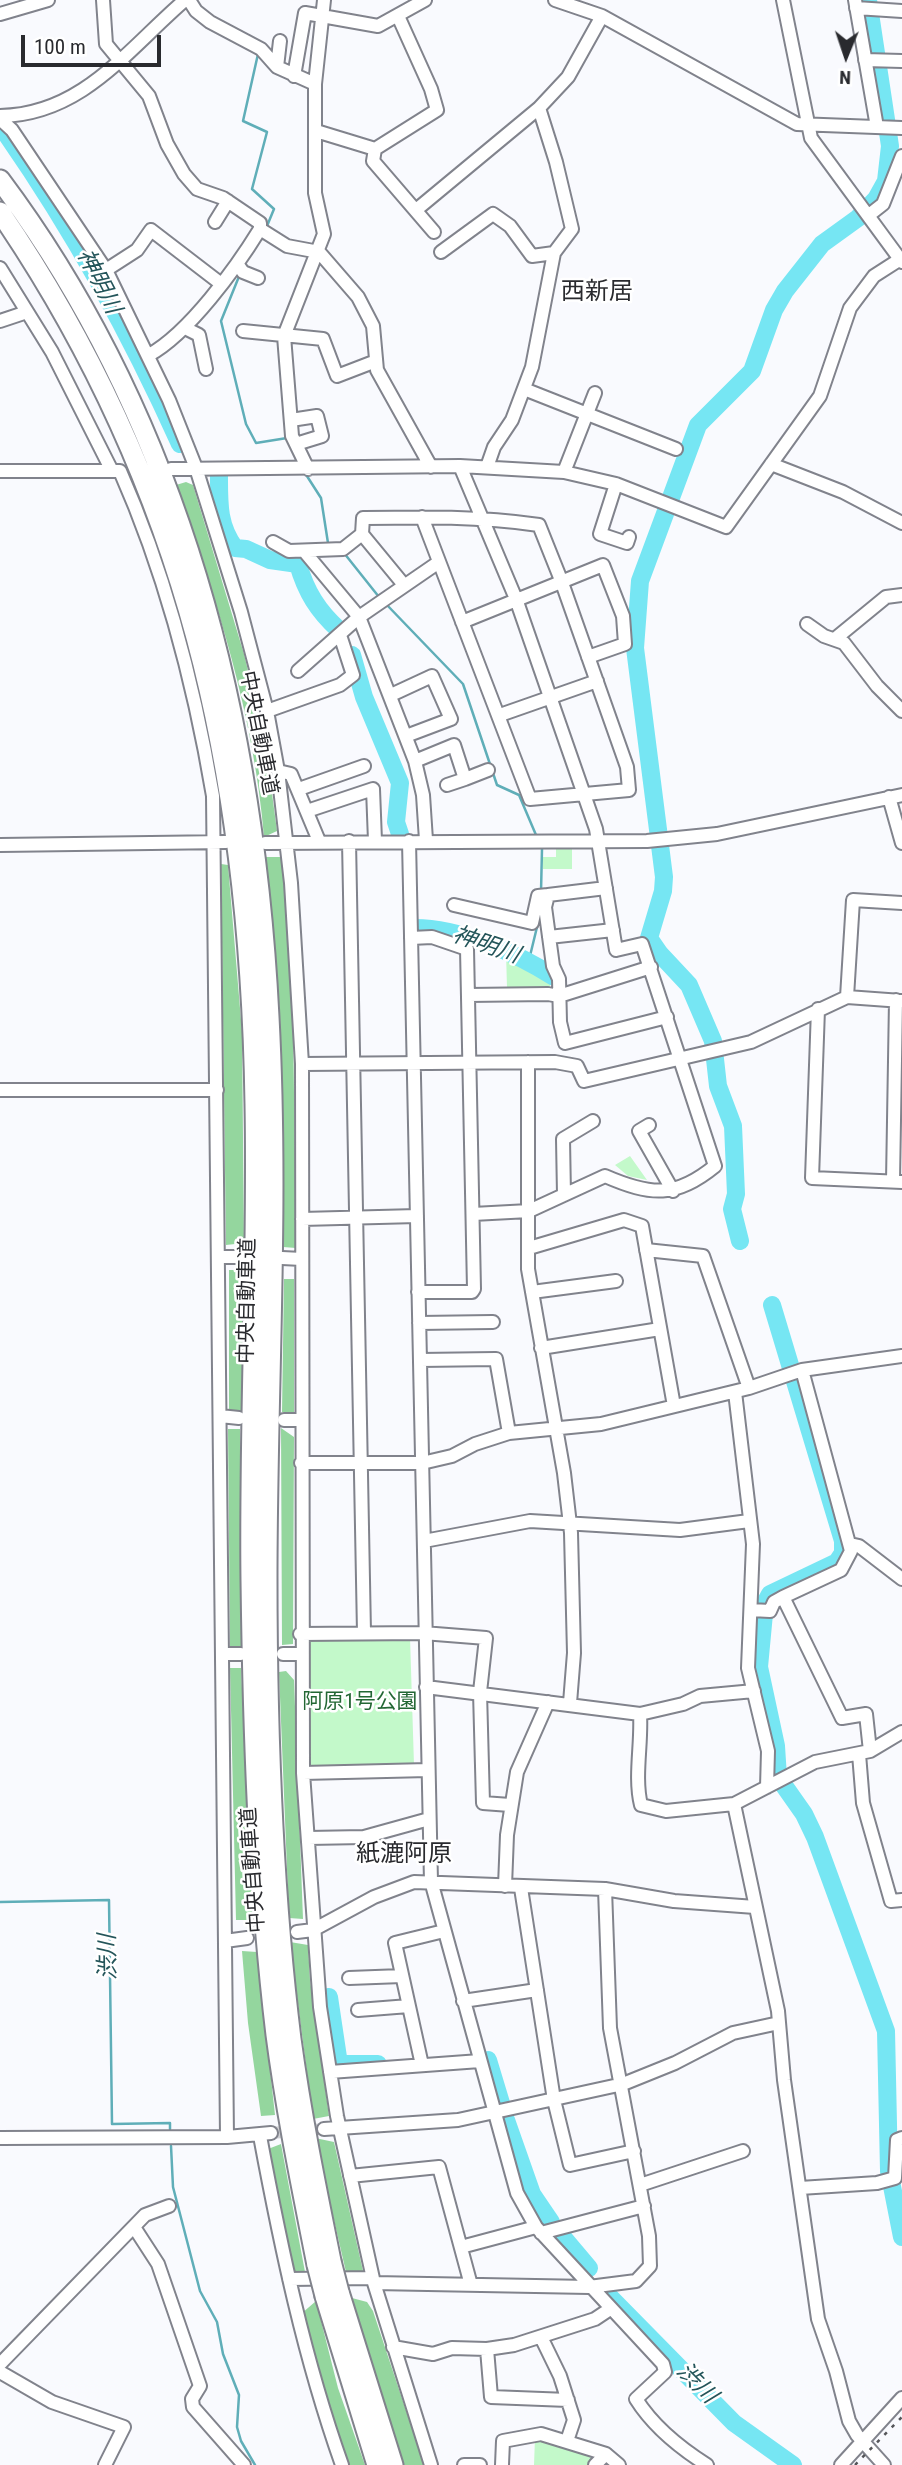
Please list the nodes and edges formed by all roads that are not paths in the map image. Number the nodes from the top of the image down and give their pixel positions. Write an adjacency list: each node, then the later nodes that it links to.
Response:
1 (48, 0): 11 (street)
2 (103, 0): 17 (street)
3 (187, 0): 17 (street); 19 (street)
4 (324, 0): 12 (street)
5 (425, 0): 13 (street)
6 (555, 0): 8 (street)
7 (783, 0): 24 (street)
8 (587, 5): 14 (street)
9 (858, 6): 10 (street); 16 (street)
10 (902, 11)
11 (0, 14)
12 (322, 15): 13 (street); 20 (street); 21 (street)
13 (398, 16): 28 (street)
14 (602, 16): 22 (street); 24 (street)
15 (279, 41): 19 (street)
16 (868, 60): 18 (street); 25 (street)
17 (119, 61): 23 (street); 31 (street)
18 (902, 61)
19 (276, 68): 20 (street)
20 (294, 76): 21 (street)
21 (315, 84): 27 (street)
22 (539, 108): 32 (street); 40 (street)
23 (0, 117): 44 (street)
24 (807, 125): 25 (street); 34 (street)
25 (878, 127): 26 (street)
26 (899, 128)
27 (316, 131): 28 (street); 38 (street)
28 (375, 149): 32 (street)
29 (902, 156): 34 (street)
30 (0, 180): 247 (highway, 中央自動車道)
31 (228, 201): 35 (street); 36 (street)
32 (416, 210): 37 (street)
33 (0, 212): 247 (highway, 中央自動車道)
34 (869, 215): 41 (street)
35 (215, 222)
36 (260, 229): 38 (street); 42 (street)
37 (434, 232)
38 (319, 252): 51 (street); 53 (street)
39 (441, 252): 40 (street)
40 (554, 253): 55 (street)
41 (901, 260): 61 (street)
42 (238, 265): 45 (street); 46 (street)
43 (0, 268): 47 (street)
44 (106, 270): 46 (street); 52 (street)
45 (258, 278)
46 (220, 283): 49 (street)
47 (27, 312): 48 (street); 69 (street)
48 (0, 321)
49 (185, 328): 52 (street); 54 (street)
50 (243, 331): 51 (street)
51 (284, 337): 53 (street); 58 (street)
52 (149, 355): 65 (street)
53 (376, 361): 63 (street)
54 (206, 369)
55 (524, 389): 57 (street); 64 (street)
56 (595, 393): 57 (street)
57 (587, 416): 60 (street); 70 (street)
58 (291, 420): 59 (street); 59 (street)
59 (296, 443): 67 (street)
60 (676, 449)
61 (771, 464): 71 (street); 74 (street)
62 (460, 466): 63 (street); 64 (street); 72 (street)
63 (432, 467): 67 (street)
64 (487, 467): 70 (street)
65 (196, 468): 66 (street); 67 (street); 95 (street)
66 (171, 469)
67 (308, 469)
68 (0, 471): 69 (street)
69 (121, 471): 115 (street)
70 (564, 472): 71 (street)
71 (616, 484): 76 (street)
72 (481, 516): 73 (street); 80 (street); 83 (street)
73 (422, 517): 75 (street); 79 (street)
74 (902, 523)
75 (362, 534): 78 (street); 81 (street)
76 (629, 537)
77 (273, 541): 78 (street)
78 (304, 551): 84 (street)
79 (439, 562): 81 (street); 85 (street)
80 (561, 580): 83 (street); 89 (street); 89 (street)
81 (404, 586): 84 (street)
82 (902, 595): 88 (street)
83 (516, 599): 85 (street); 93 (street)
84 (359, 617): 87 (street); 92 (street)
85 (462, 622): 96 (street)
86 (807, 624): 88 (street)
87 (340, 635): 90 (street); 95 (street)
88 (835, 638): 94 (street)
89 (588, 657): 91 (street)
90 (298, 671)
91 (597, 681): 93 (street); 105 (street)
92 (391, 695): 97 (street); 97 (street)
93 (550, 697): 96 (street); 105 (street)
94 (902, 710)
95 (267, 711): 101 (street)
96 (500, 715): 105 (street)
97 (406, 736): 98 (street)
98 (415, 761): 102 (street); 113 (street)
99 (364, 766): 104 (street)
100 (488, 770): 102 (street)
101 (278, 771): 104 (street); 108 (street)
102 (465, 779): 103 (street)
103 (447, 785)
104 (299, 789): 107 (street)
105 (583, 794): 114 (street)
106 (896, 796): 114 (street); 117 (street)
107 (307, 811): 109 (street); 111 (street)
108 (286, 841): 109 (street); 116 (street); 137 (street)
109 (319, 841): 110 (street)
110 (349, 841): 111 (street); 138 (street)
111 (374, 841): 112 (street)
112 (409, 841): 113 (street); 125 (street)
113 (426, 841): 114 (street)
114 (597, 841): 119 (street)
115 (220, 842): 118 (street); 140 (street)
116 (265, 842)
117 (902, 843)
118 (0, 845)
119 (606, 888): 120 (street); 123 (street)
120 (548, 895): 122 (street); 124 (street)
121 (902, 903): 129 (street)
122 (454, 905)
123 (613, 930): 124 (street); 126 (street)
124 (549, 937): 128 (street)
125 (411, 938): 127 (street); 136 (street)
126 (650, 967): 128 (street); 132 (street)
127 (468, 995): 128 (street); 134 (street)
128 (559, 996): 132 (street)
129 (847, 997): 130 (street); 131 (street)
130 (899, 1000): 143 (street)
131 (818, 1009): 133 (street); 143 (street)
132 (667, 1017): 133 (street)
133 (681, 1059): 135 (street); 144 (street)
134 (471, 1062): 135 (street); 136 (street); 147 (street)
135 (528, 1062): 146 (street)
136 (413, 1063): 138 (street); 148 (street)
137 (302, 1064): 138 (street); 150 (street)
138 (354, 1064): 149 (street)
139 (0, 1090): 140 (street)
140 (217, 1090): 153 (street)
141 (593, 1121): 145 (street)
142 (649, 1125): 144 (street)
143 (897, 1181)
144 (673, 1191): 145 (street)
145 (564, 1195): 146 (street)
146 (529, 1211): 147 (street); 151 (street)
147 (473, 1214): 159 (street)
148 (417, 1216): 149 (street); 159 (street)
149 (357, 1217): 150 (street); 176 (street)
150 (302, 1219): 156 (street)
151 (529, 1248): 152 (street); 158 (street)
152 (646, 1250): 162 (street); 167 (street)
153 (219, 1257): 154 (street); 170 (street)
154 (244, 1257)
155 (282, 1258): 156 (street)
156 (302, 1259): 173 (street)
157 (616, 1281): 158 (street)
158 (532, 1292): 163 (street)
159 (418, 1293): 161 (street)
160 (493, 1322): 161 (street)
161 (419, 1323): 165 (street)
162 (660, 1329): 163 (street); 169 (street)
163 (541, 1348): 174 (street)
164 (902, 1356): 166 (street)
165 (420, 1360): 175 (street); 178 (street)
166 (797, 1372): 167 (street); 182 (street)
167 (749, 1388): 168 (street)
168 (734, 1392): 169 (street); 179 (street)
169 (674, 1406): 174 (street)
170 (220, 1416): 171 (street); 189 (street)
171 (239, 1418)
172 (284, 1420): 173 (street)
173 (301, 1420): 177 (street)
174 (557, 1428): 175 (street); 180 (street)
175 (509, 1433): 178 (street)
176 (362, 1462): 177 (street); 178 (street); 186 (street)
177 (301, 1463): 188 (street)
178 (422, 1463): 181 (street)
179 (749, 1521): 180 (street); 185 (street)
180 (569, 1523): 181 (street); 197 (street)
181 (424, 1541): 187 (street)
182 (850, 1544): 183 (street); 184 (street)
183 (902, 1579)
184 (783, 1597): 185 (street); 200 (street)
185 (751, 1610): 194 (street)
186 (364, 1632): 187 (street); 188 (street)
187 (423, 1633): 193 (street); 195 (street)
188 (300, 1634): 192 (street)
189 (223, 1654): 190 (street); 218 (street)
190 (241, 1654)
191 (283, 1654): 192 (street)
192 (301, 1654): 202 (street)
193 (426, 1687): 195 (street); 201 (street)
194 (754, 1691): 198 (street); 203 (street)
195 (480, 1692): 196 (street); 205 (street)
196 (548, 1702): 197 (street); 205 (street)
197 (570, 1703): 198 (street)
198 (640, 1714): 204 (street)
199 (902, 1732): 200 (street)
200 (864, 1753): 203 (street); 212 (street)
201 (428, 1770): 202 (street); 206 (street)
202 (303, 1773): 207 (street)
203 (768, 1787): 204 (street)
204 (734, 1804): 213 (street)
205 (510, 1805): 209 (street)
206 (429, 1819): 207 (street); 208 (street)
207 (307, 1838): 214 (street)
208 (431, 1881): 209 (street); 214 (street); 215 (street)
209 (505, 1886): 210 (street)
210 (521, 1888): 211 (street); 221 (street)
211 (606, 1889): 213 (street); 229 (street)
212 (902, 1900)
213 (755, 1907): 225 (street)
214 (313, 1930): 216 (street); 228 (street)
215 (444, 1931): 219 (street); 222 (street)
216 (298, 1932)
217 (247, 1938): 218 (street)
218 (225, 1941): 234 (street)
219 (402, 1976): 220 (street); 223 (street)
220 (349, 1978)
221 (537, 1990): 222 (street); 230 (street)
222 (463, 2001): 226 (street)
223 (409, 2006): 224 (street); 227 (street)
224 (358, 2010)
225 (779, 2023): 229 (street); 241 (street)
226 (480, 2061): 227 (street); 231 (street)
227 (422, 2065): 228 (street)
228 (330, 2072): 233 (street)
229 (622, 2084): 230 (street); 237 (street)
230 (554, 2100): 231 (street); 237 (street)
231 (494, 2113): 233 (street); 245 (street)
232 (324, 2129): 233 (street)
233 (340, 2129): 239 (street)
234 (227, 2137): 235 (street); 248 (street)
235 (0, 2138)
236 (902, 2138): 241 (street)
237 (634, 2151): 240 (street)
238 (743, 2151): 240 (street)
239 (350, 2176): 246 (street); 249 (street)
240 (640, 2185): 243 (street)
241 (800, 2188): 261 (street)
242 (169, 2206): 244 (street)
243 (644, 2206): 245 (street); 251 (street)
244 (134, 2227): 257 (street); 265 (street)
245 (539, 2230): 246 (street); 251 (street)
246 (461, 2247): 250 (street)
247 (324, 2263): 252 (highway, 中央自動車道, bridge)
248 (289, 2279): 249 (street); 266 (street)
249 (373, 2281): 250 (street); 255 (street)
250 (471, 2285): 251 (street)
251 (589, 2287): 253 (street)
252 (332, 2294): 267 (highway, 中央自動車道); 268 (highway, 中央自動車道)
253 (610, 2309): 254 (street); 275 (street)
254 (541, 2337): 256 (street); 260 (street)
255 (393, 2347): 256 (street); 269 (street)
256 (487, 2349): 260 (street)
257 (0, 2364)
258 (0, 2372): 264 (street)
259 (902, 2398): 261 (street)
260 (568, 2400): 262 (street)
261 (861, 2440): 276 (street); 277 (street)
262 (567, 2441): 263 (street); 272 (street)
263 (606, 2454): 273 (street); 274 (street)
264 (105, 2465)
265 (244, 2465)
266 (342, 2465)
267 (377, 2465)
268 (393, 2465)
269 (431, 2465)
270 (464, 2465): 271 (street)
271 (480, 2465)
272 (502, 2465)
273 (595, 2465)
274 (619, 2465)
275 (707, 2465)
276 (841, 2465)
277 (884, 2465)

